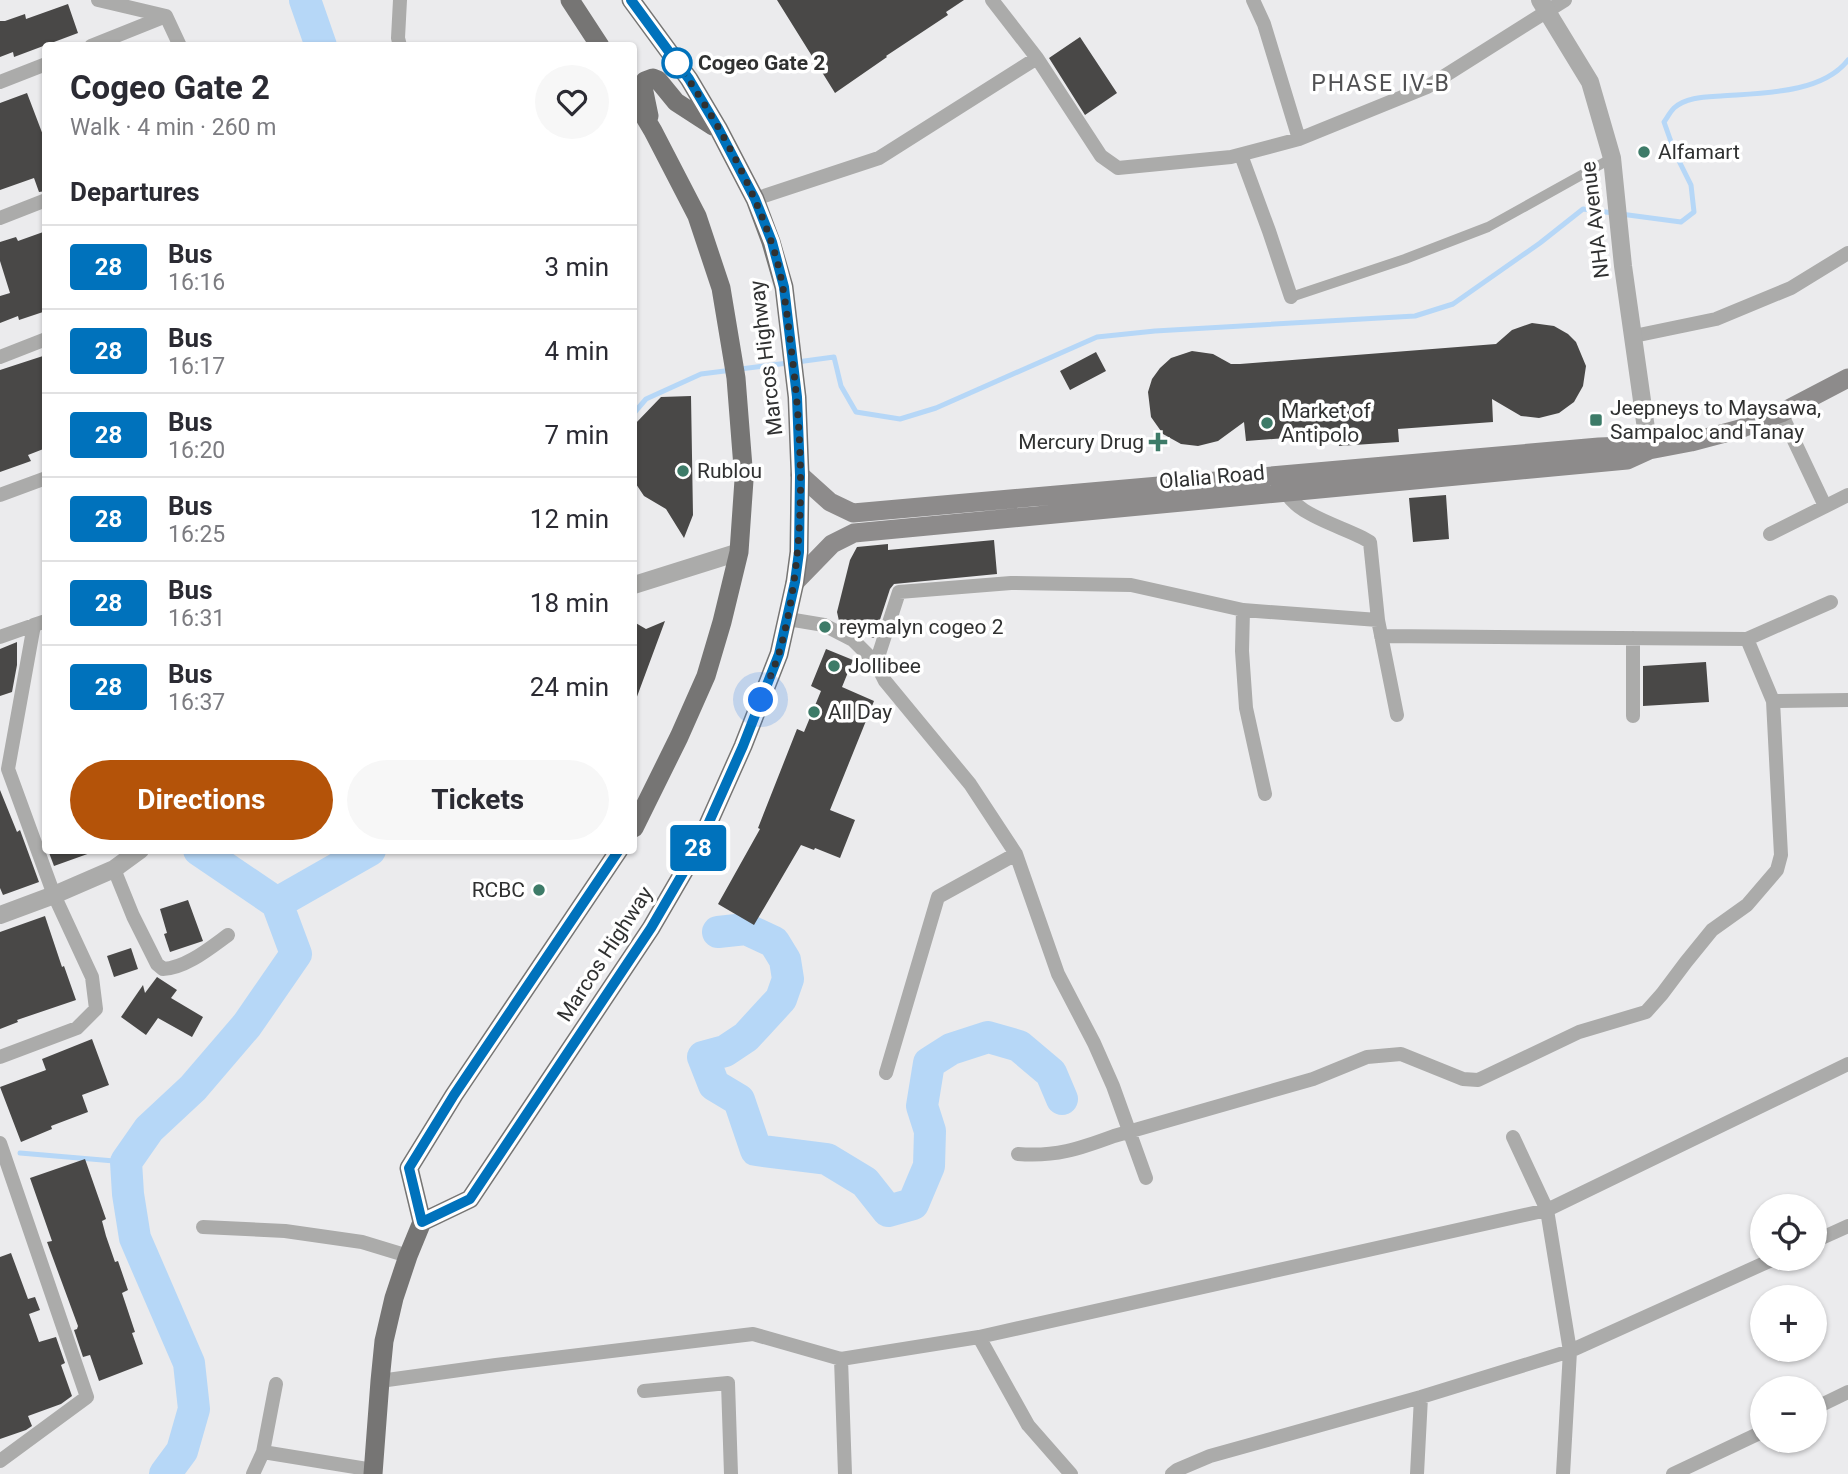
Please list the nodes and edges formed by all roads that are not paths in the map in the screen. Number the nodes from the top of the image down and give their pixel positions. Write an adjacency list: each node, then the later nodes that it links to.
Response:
1 (97, 0): 9 (street)
2 (400, 0): 12 (street)
3 (570, 0): 13 (main road)
4 (631, 0): 18 (main road, Marcos Highway)
5 (992, 0): 14 (street)
6 (1253, 0): 20 (street)
7 (1565, 0): 8 (street)
8 (1544, 6): 20 (street); 22 (street, NHA Avenue)
9 (166, 16): 10 (street); 11 (street)
10 (101, 42)
11 (178, 42)
12 (399, 42)
13 (597, 42)
14 (1037, 58): 21 (street); 23 (street)
15 (42, 66): 16 (street)
16 (0, 82)
17 (637, 104): 19 (main road, Marcos Highway)
18 (718, 128): 19 (main road); 23 (main road, Marcos Highway)
19 (653, 131): 41 (main road, Marcos Highway)
20 (1299, 139): 21 (street)
21 (1236, 156): 27 (street)
22 (1612, 158): 27 (street); 28 (street, NHA Avenue)
23 (755, 199): 34 (main road, Marcos Highway)
24 (42, 202): 25 (street)
25 (0, 218)
26 (1848, 253): 28 (street)
27 (1291, 297)
28 (1634, 336): 33 (street, NHA Avenue)
29 (42, 341): 30 (street)
30 (0, 357)
31 (1848, 378): 32 (main road, Olalia Road)
32 (1781, 413): 33 (main road, Olalia Road); 39 (street)
33 (1649, 450): 36 (main road, Olalia Road)
34 (800, 475): 36 (main road, Olalia Road); 42 (main road, Marcos Highway)
35 (42, 479): 37 (street)
36 (1284, 484): 42 (main road, Olalia Road); 47 (street)
37 (0, 495)
38 (1848, 495): 39 (street)
39 (1825, 506): 40 (street)
40 (1770, 534)
41 (739, 552): 43 (street); 60 (main road, Marcos Highway)
42 (795, 582): 46 (main road, Marcos Highway)
43 (637, 584)
44 (1831, 602): 52 (street)
45 (1243, 610): 47 (street); 53 (street); 59 (street)
46 (788, 619): 53 (street); 77 (main road, Marcos Highway)
47 (1378, 620): 49 (street)
48 (40, 623): 50 (street); 58 (street)
49 (1381, 636): 51 (street); 56 (street)
50 (0, 637)
51 (1633, 638): 52 (street); 57 (street)
52 (1747, 639): 55 (street)
53 (876, 663): 63 (street)
54 (1848, 700): 55 (street)
55 (1773, 701): 71 (street)
56 (1397, 715)
57 (1633, 716)
58 (4, 771): 65 (street)
59 (1265, 794)
60 (637, 822)
61 (135, 854): 64 (street)
62 (616, 854): 77 (main road)
63 (1016, 854): 70 (street); 71 (street)
64 (114, 869): 65 (street); 67 (street)
65 (54, 895): 66 (street); 68 (street)
66 (0, 915)
67 (228, 935)
68 (0, 1057)
69 (1848, 1064): 76 (street)
70 (886, 1073)
71 (1130, 1131): 74 (street); 75 (street)
72 (1513, 1137): 76 (street)
73 (0, 1143): 94 (street)
74 (1018, 1154)
75 (1146, 1178)
76 (1547, 1210): 83 (street); 84 (street)
77 (422, 1222): 81 (main road)
78 (1848, 1226): 80 (street)
79 (203, 1227): 81 (street)
80 (1827, 1236)
81 (408, 1256): 86 (main road)
82 (1750, 1270): 84 (street)
83 (979, 1337): 85 (street); 99 (street)
84 (1570, 1351): 90 (street); 102 (street)
85 (841, 1359): 86 (street); 98 (street)
86 (380, 1381): 95 (main road)
87 (276, 1384): 93 (street)
88 (644, 1391): 97 (street)
89 (1848, 1392): 91 (street)
90 (1421, 1397): 100 (street); 101 (street)
91 (1827, 1402)
92 (1750, 1438): 103 (street)
93 (263, 1452): 95 (street); 96 (street)
94 (0, 1461)
95 (373, 1472)
96 (253, 1474)
97 (731, 1474)
98 (845, 1474)
99 (1071, 1474)
100 (1172, 1474)
101 (1417, 1474)
102 (1563, 1474)
103 (1673, 1474)

